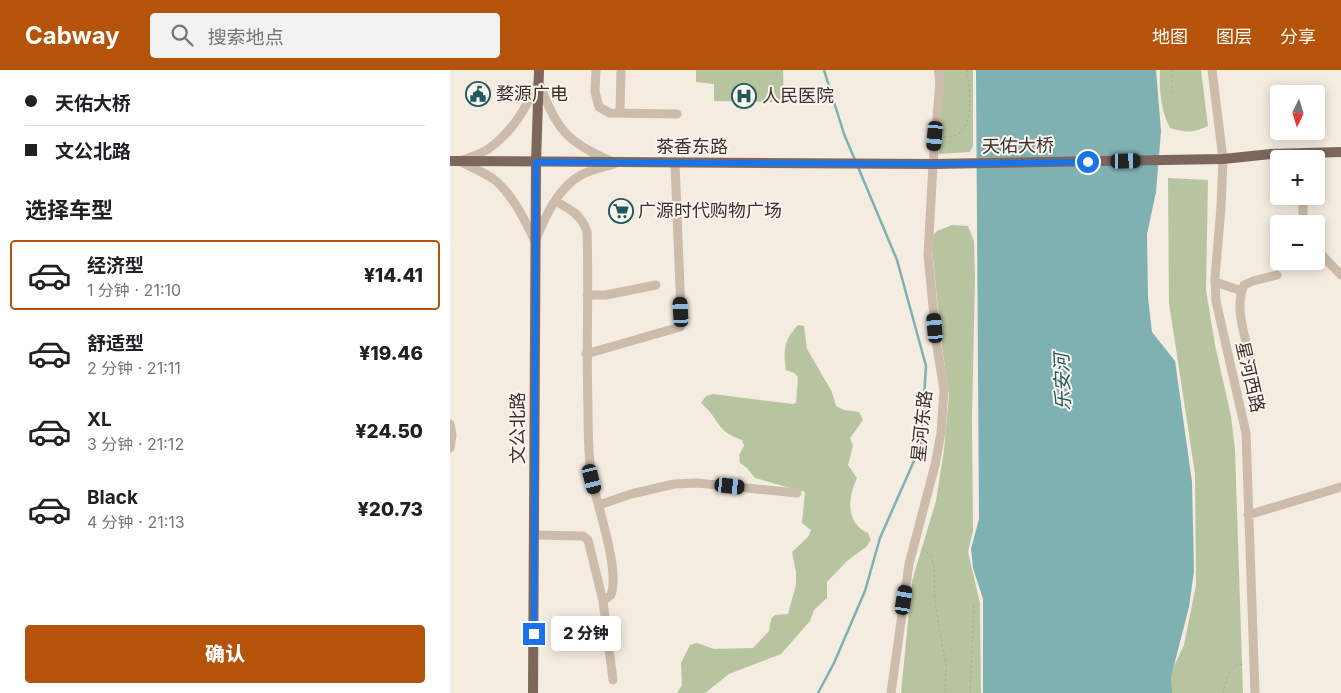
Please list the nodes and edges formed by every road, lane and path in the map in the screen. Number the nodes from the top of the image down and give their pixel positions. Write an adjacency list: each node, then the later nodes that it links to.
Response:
1 (539, 70): 8 (main road, 文公北路)
2 (596, 70): 10 (street)
3 (621, 70): 10 (street)
4 (939, 70): 12 (street, 星河东路)
5 (967, 70): 12 (path)
6 (1171, 70): 9 (path)
7 (1212, 70): 16 (street, 星河西路)
8 (538, 82): 17 (street); 18 (main road, 文公北路); 19 (street)
9 (1173, 94)
10 (620, 113): 11 (street)
11 (677, 114)
12 (935, 136): 21 (street, 星河东路)
13 (1341, 152): 15 (main road, 天佑大桥)
14 (1270, 154): 16 (main road, 天佑大桥)
15 (1325, 154)
16 (1223, 159): 21 (main road, 天佑大桥); 27 (street, 星河西路)
17 (455, 161): 18 (main road, 茶香东路); 23 (street)
18 (536, 162): 19 (main road, 茶香东路); 23 (main road, 文公北路)
19 (616, 163): 20 (main road, 茶香东路); 22 (street)
20 (674, 163): 21 (main road, 茶香东路); 31 (street)
21 (933, 164): 40 (street, 星河东路)
22 (555, 201): 23 (street); 30 (street)
23 (536, 241): 39 (main road, 文公北路)
24 (1325, 258): 26 (street)
25 (1277, 275): 29 (street)
26 (1341, 275)
27 (1216, 282): 29 (street); 38 (street, 星河西路)
28 (656, 285): 30 (street)
29 (1242, 291): 32 (street)
30 (587, 295): 31 (street)
31 (586, 354): 37 (street)
32 (1250, 358)
33 (450, 424): 34 (street)
34 (450, 448)
35 (1341, 486): 38 (street)
36 (797, 493): 37 (street)
37 (599, 505): 41 (street)
38 (1248, 515): 43 (street, 星河西路)
39 (534, 535): 41 (street); 45 (main road, 文公北路)
40 (916, 541): 46 (street, 星河东路); 47 (path)
41 (603, 601): 44 (street)
42 (974, 603): 48 (path)
43 (1255, 665): 49 (path); 50 (street, 星河西路)
44 (613, 680)
45 (533, 693)
46 (891, 693)
47 (945, 693)
48 (970, 693)
49 (1223, 693)
50 (1255, 693)

